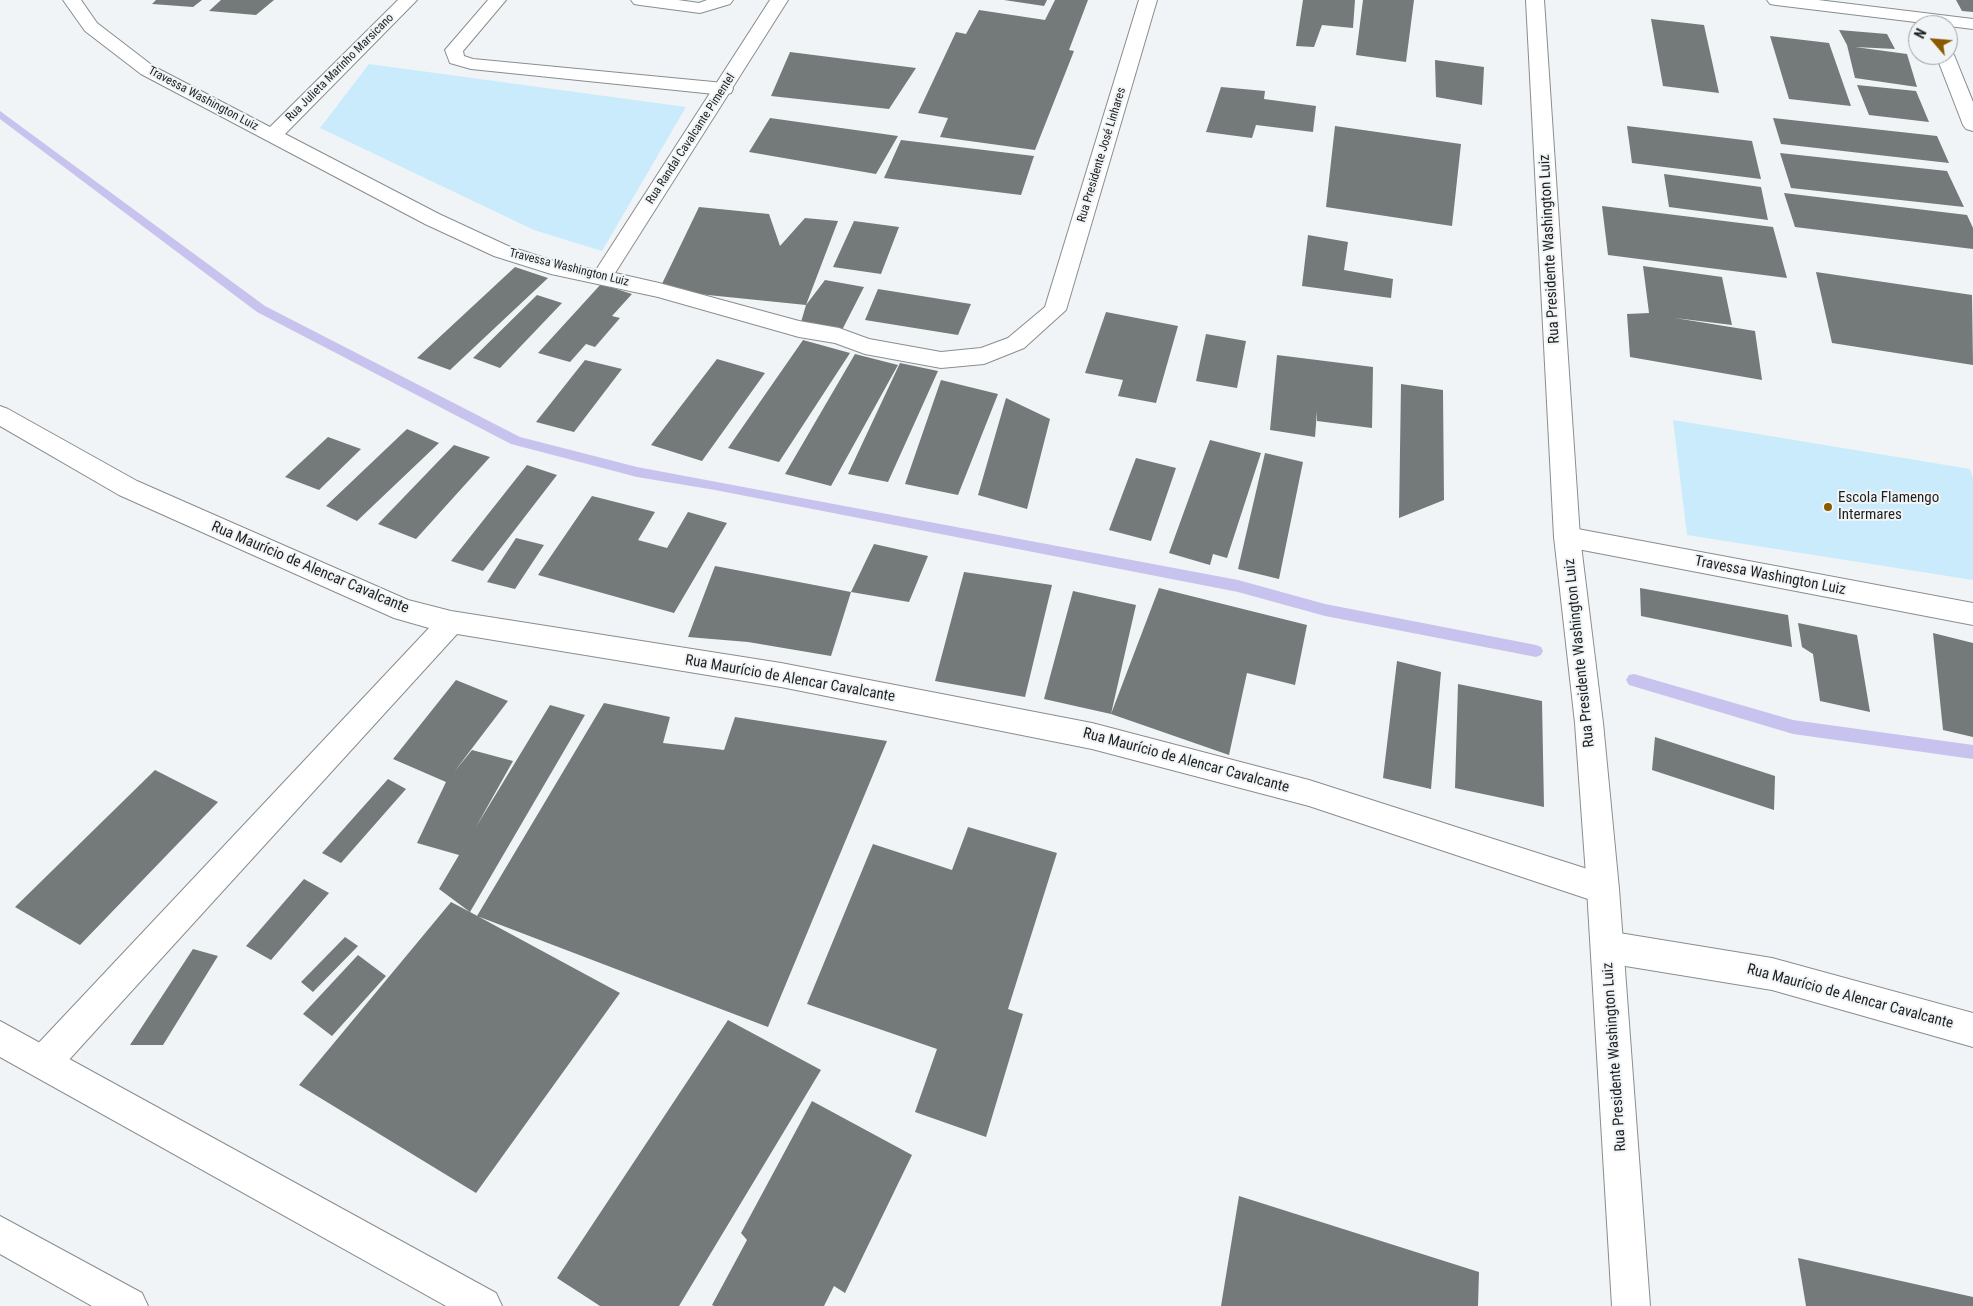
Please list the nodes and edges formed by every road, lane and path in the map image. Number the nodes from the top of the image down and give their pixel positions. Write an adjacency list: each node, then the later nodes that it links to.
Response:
1 (72, 0): 18 (main road, Travessa Washington Luiz)
2 (408, 0): 18 (main road, Rua Julieta Marinho Marsicano)
3 (497, 0): 16 (main road)
4 (640, 0): 5 (main road)
5 (724, 0)
6 (779, 0): 16 (main road, Rua Randal Cavalcante Pimentel)
7 (1148, 0): 20 (main road, Rua Presidente José Linhares)
8 (1535, 0): 22 (main road, Rua Presidente Washington Luiz)
9 (1776, 0): 12 (main road)
10 (1922, 0): 11 (main road)
11 (1929, 15)
12 (1908, 19)
13 (1958, 23): 14 (main road)
14 (1973, 24)
15 (1949, 65): 17 (main road)
16 (724, 89): 19 (main road, Rua Randal Cavalcante Pimentel)
17 (1973, 125)
18 (272, 136): 19 (main road, Travessa Washington Luiz)
19 (601, 278): 20 (main road, Travessa Washington Luiz)
20 (1055, 310)
21 (0, 415): 24 (main road, Rua Maurício de Alencar Cavalcante)
22 (1567, 537): 23 (main road, Travessa Washington Luiz); 25 (main road, Rua Presidente Washington Luiz)
23 (1973, 614)
24 (451, 622): 25 (main road, Rua Maurício de Alencar Cavalcante); 29 (main road)
25 (1603, 889): 26 (main road, Rua Presidente Washington Luiz)
26 (1607, 947): 27 (main road, Rua Maurício de Alencar Cavalcante); 33 (main road, Rua Presidente Washington Luiz)
27 (1973, 1030)
28 (0, 1038): 29 (main road)
29 (44, 1062): 32 (main road)
30 (0, 1234): 31 (main road)
31 (129, 1306)
32 (484, 1306)
33 (1631, 1306)

